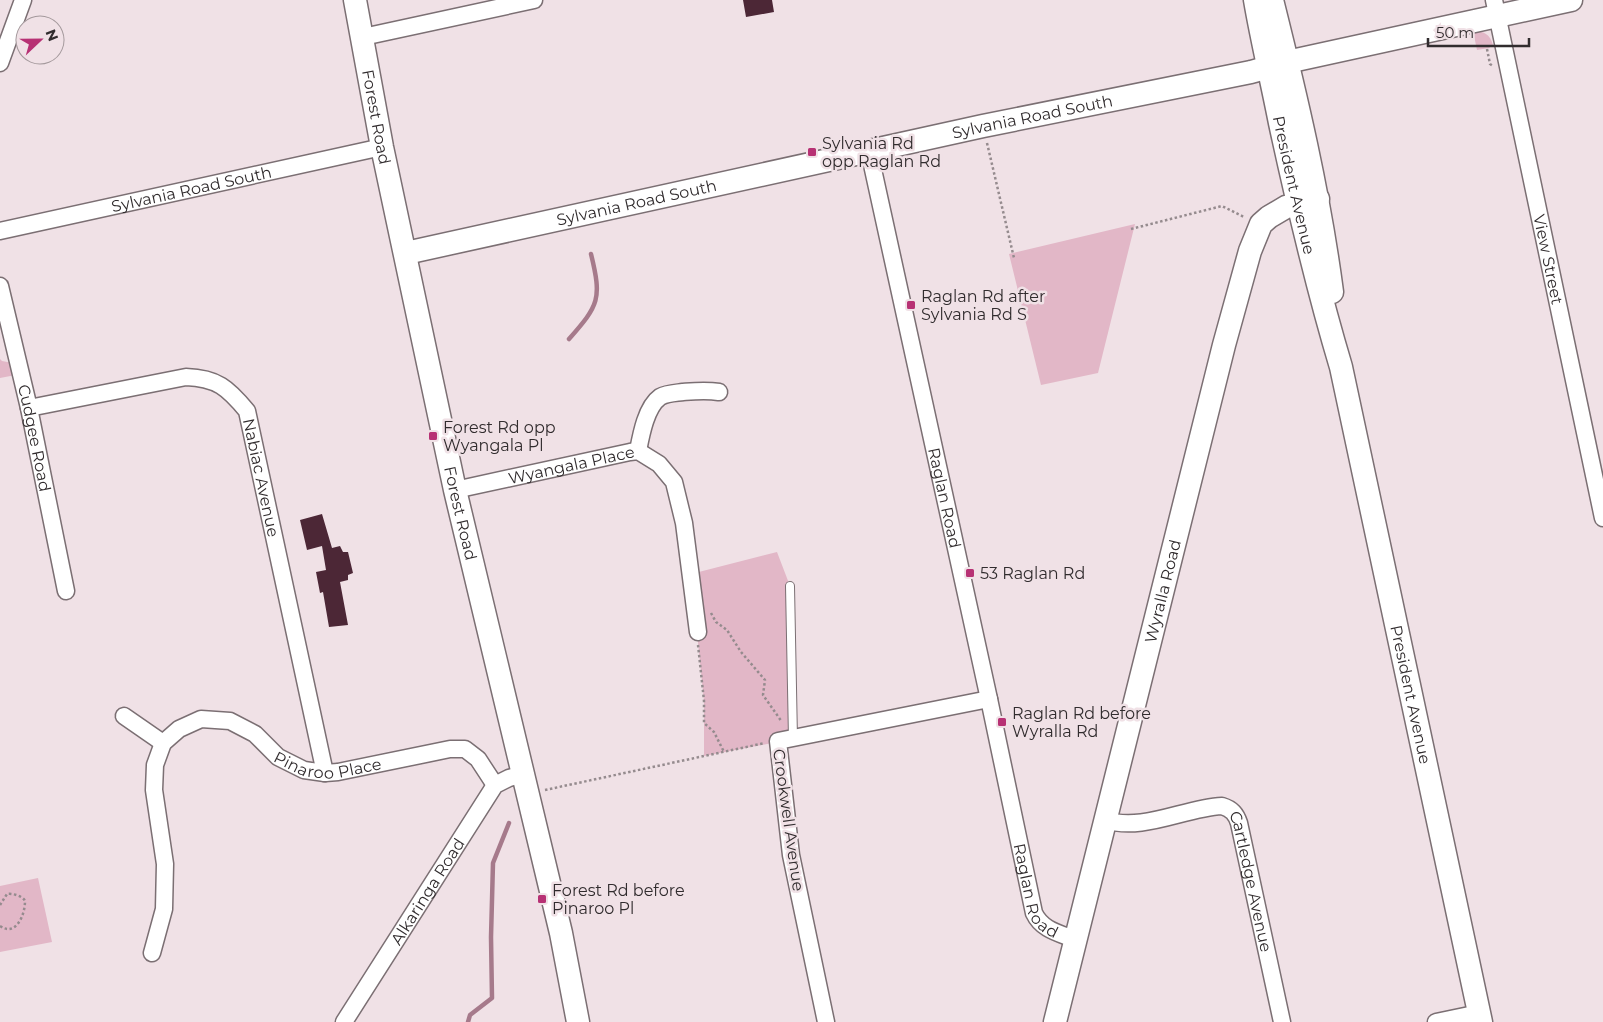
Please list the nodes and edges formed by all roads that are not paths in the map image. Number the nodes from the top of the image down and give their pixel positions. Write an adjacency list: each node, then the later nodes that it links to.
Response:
1 (23, 0): 9 (street)
2 (355, 0): 8 (street, Forest Road)
3 (534, 0): 8 (street)
4 (1255, 0): 10 (street, President Avenue)
5 (1272, 0): 10 (street, President Avenue)
6 (1571, 0): 7 (street, Sylvania Road South)
7 (1496, 8): 10 (street, Sylvania Road South); 21 (street, View Street)
8 (363, 37): 11 (street, Forest Road)
9 (0, 63)
10 (1278, 65): 12 (street, Sylvania Road South); 13 (street, President Avenue)
11 (382, 147): 14 (street, Sylvania Road South); 15 (street, Forest Road)
12 (869, 151): 15 (street, Sylvania Road South); 25 (street, Raglan Road)
13 (1308, 201): 32 (street, Wyralla Road); 35 (street, President Avenue)
14 (0, 231)
15 (406, 253): 20 (street, Forest Road)
16 (0, 286): 18 (street, Cudgee Road)
17 (719, 392): 19 (street)
18 (28, 408): 23 (street, Cudgee Road); 29 (street, Nabiac Avenue)
19 (638, 451): 20 (street, Wyangala Place); 24 (street, Wyangala Place)
20 (455, 490): 30 (street, Forest Road)
21 (1603, 518)
22 (790, 586): 27 (lane)
23 (66, 591)
24 (698, 632)
25 (989, 698): 27 (street, Crookwell Avenue); 33 (street, Raglan Road)
26 (124, 716): 28 (street)
27 (785, 740): 38 (street, Crookwell Avenue)
28 (163, 743): 29 (street, Pinaroo Place); 34 (street)
29 (325, 772): 31 (street, Pinaroo Place)
30 (525, 784): 31 (street); 37 (street, Forest Road)
31 (495, 785): 36 (street, Alkaringa Road)
32 (1105, 820): 33 (street, Wyralla Road); 40 (street, Cartledge Avenue)
33 (1076, 940): 39 (street, Wyralla Road)
34 (152, 953)
35 (1480, 1017): 41 (street)
36 (344, 1022)
37 (578, 1022)
38 (826, 1022)
39 (1055, 1022)
40 (1282, 1022)
41 (1436, 1022)

